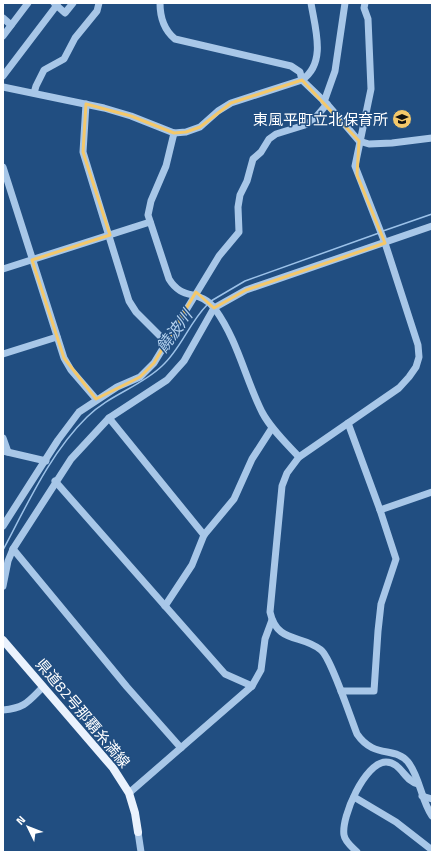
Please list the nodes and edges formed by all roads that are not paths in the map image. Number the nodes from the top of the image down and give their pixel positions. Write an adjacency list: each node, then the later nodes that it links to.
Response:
1 (28, 3): 10 (street)
2 (74, 3): 8 (street)
3 (99, 3): 15 (street)
4 (160, 3): 13 (street)
5 (311, 3): 13 (street)
6 (346, 3): 16 (street)
7 (365, 3): 20 (street)
8 (56, 4): 12 (street)
9 (3, 18): 10 (street)
10 (11, 25): 11 (street)
11 (3, 36)
12 (3, 76)
13 (302, 80): 16 (street); 18 (street)
14 (3, 87): 15 (street)
15 (34, 93): 17 (street)
16 (326, 103): 20 (street); 29 (street)
17 (86, 104): 18 (street); 25 (street)
18 (174, 133): 23 (street)
19 (432, 138): 20 (street)
20 (359, 142): 26 (street)
21 (3, 167): 22 (street)
22 (4, 175): 27 (street)
23 (150, 222): 25 (street); 29 (street)
24 (432, 226): 26 (street)
25 (110, 235): 27 (street); 32 (street)
26 (384, 242): 30 (street); 36 (street)
27 (32, 260): 28 (street); 31 (street)
28 (3, 269)
29 (198, 296): 30 (street); 32 (street)
30 (213, 307): 35 (street); 37 (street)
31 (57, 337): 33 (street); 34 (street)
32 (167, 343): 34 (street)
33 (3, 354)
34 (96, 400): 41 (street)
35 (109, 418): 42 (street); 46 (street)
36 (348, 423): 40 (street); 44 (street)
37 (272, 428): 40 (street); 46 (street)
38 (3, 438): 39 (street)
39 (5, 452): 41 (street)
40 (299, 458): 50 (street)
41 (46, 461): 45 (street)
42 (56, 481): 47 (street); 49 (street)
43 (432, 492): 44 (street)
44 (380, 510): 54 (street)
45 (3, 526)
46 (204, 535): 49 (street)
47 (13, 549): 48 (street); 56 (street)
48 (3, 586)
49 (165, 606): 52 (street)
50 (272, 620): 52 (street); 54 (street)
51 (3, 640): 53 (main road, 県道82号那覇糸満線)
52 (252, 686): 56 (street)
53 (44, 687): 55 (street); 58 (main road, 県道82号那覇糸満線)
54 (340, 691): 57 (street)
55 (3, 710)
56 (181, 748): 58 (street)
57 (418, 784): 59 (street); 60 (street)
58 (128, 792): 63 (main road, 県道82号那覇糸満線)
59 (422, 796): 61 (street); 62 (street)
60 (354, 797): 64 (street); 66 (street)
61 (432, 799)
62 (432, 816)
63 (138, 832): 65 (street)
64 (432, 850)
65 (141, 852)
66 (357, 852)

